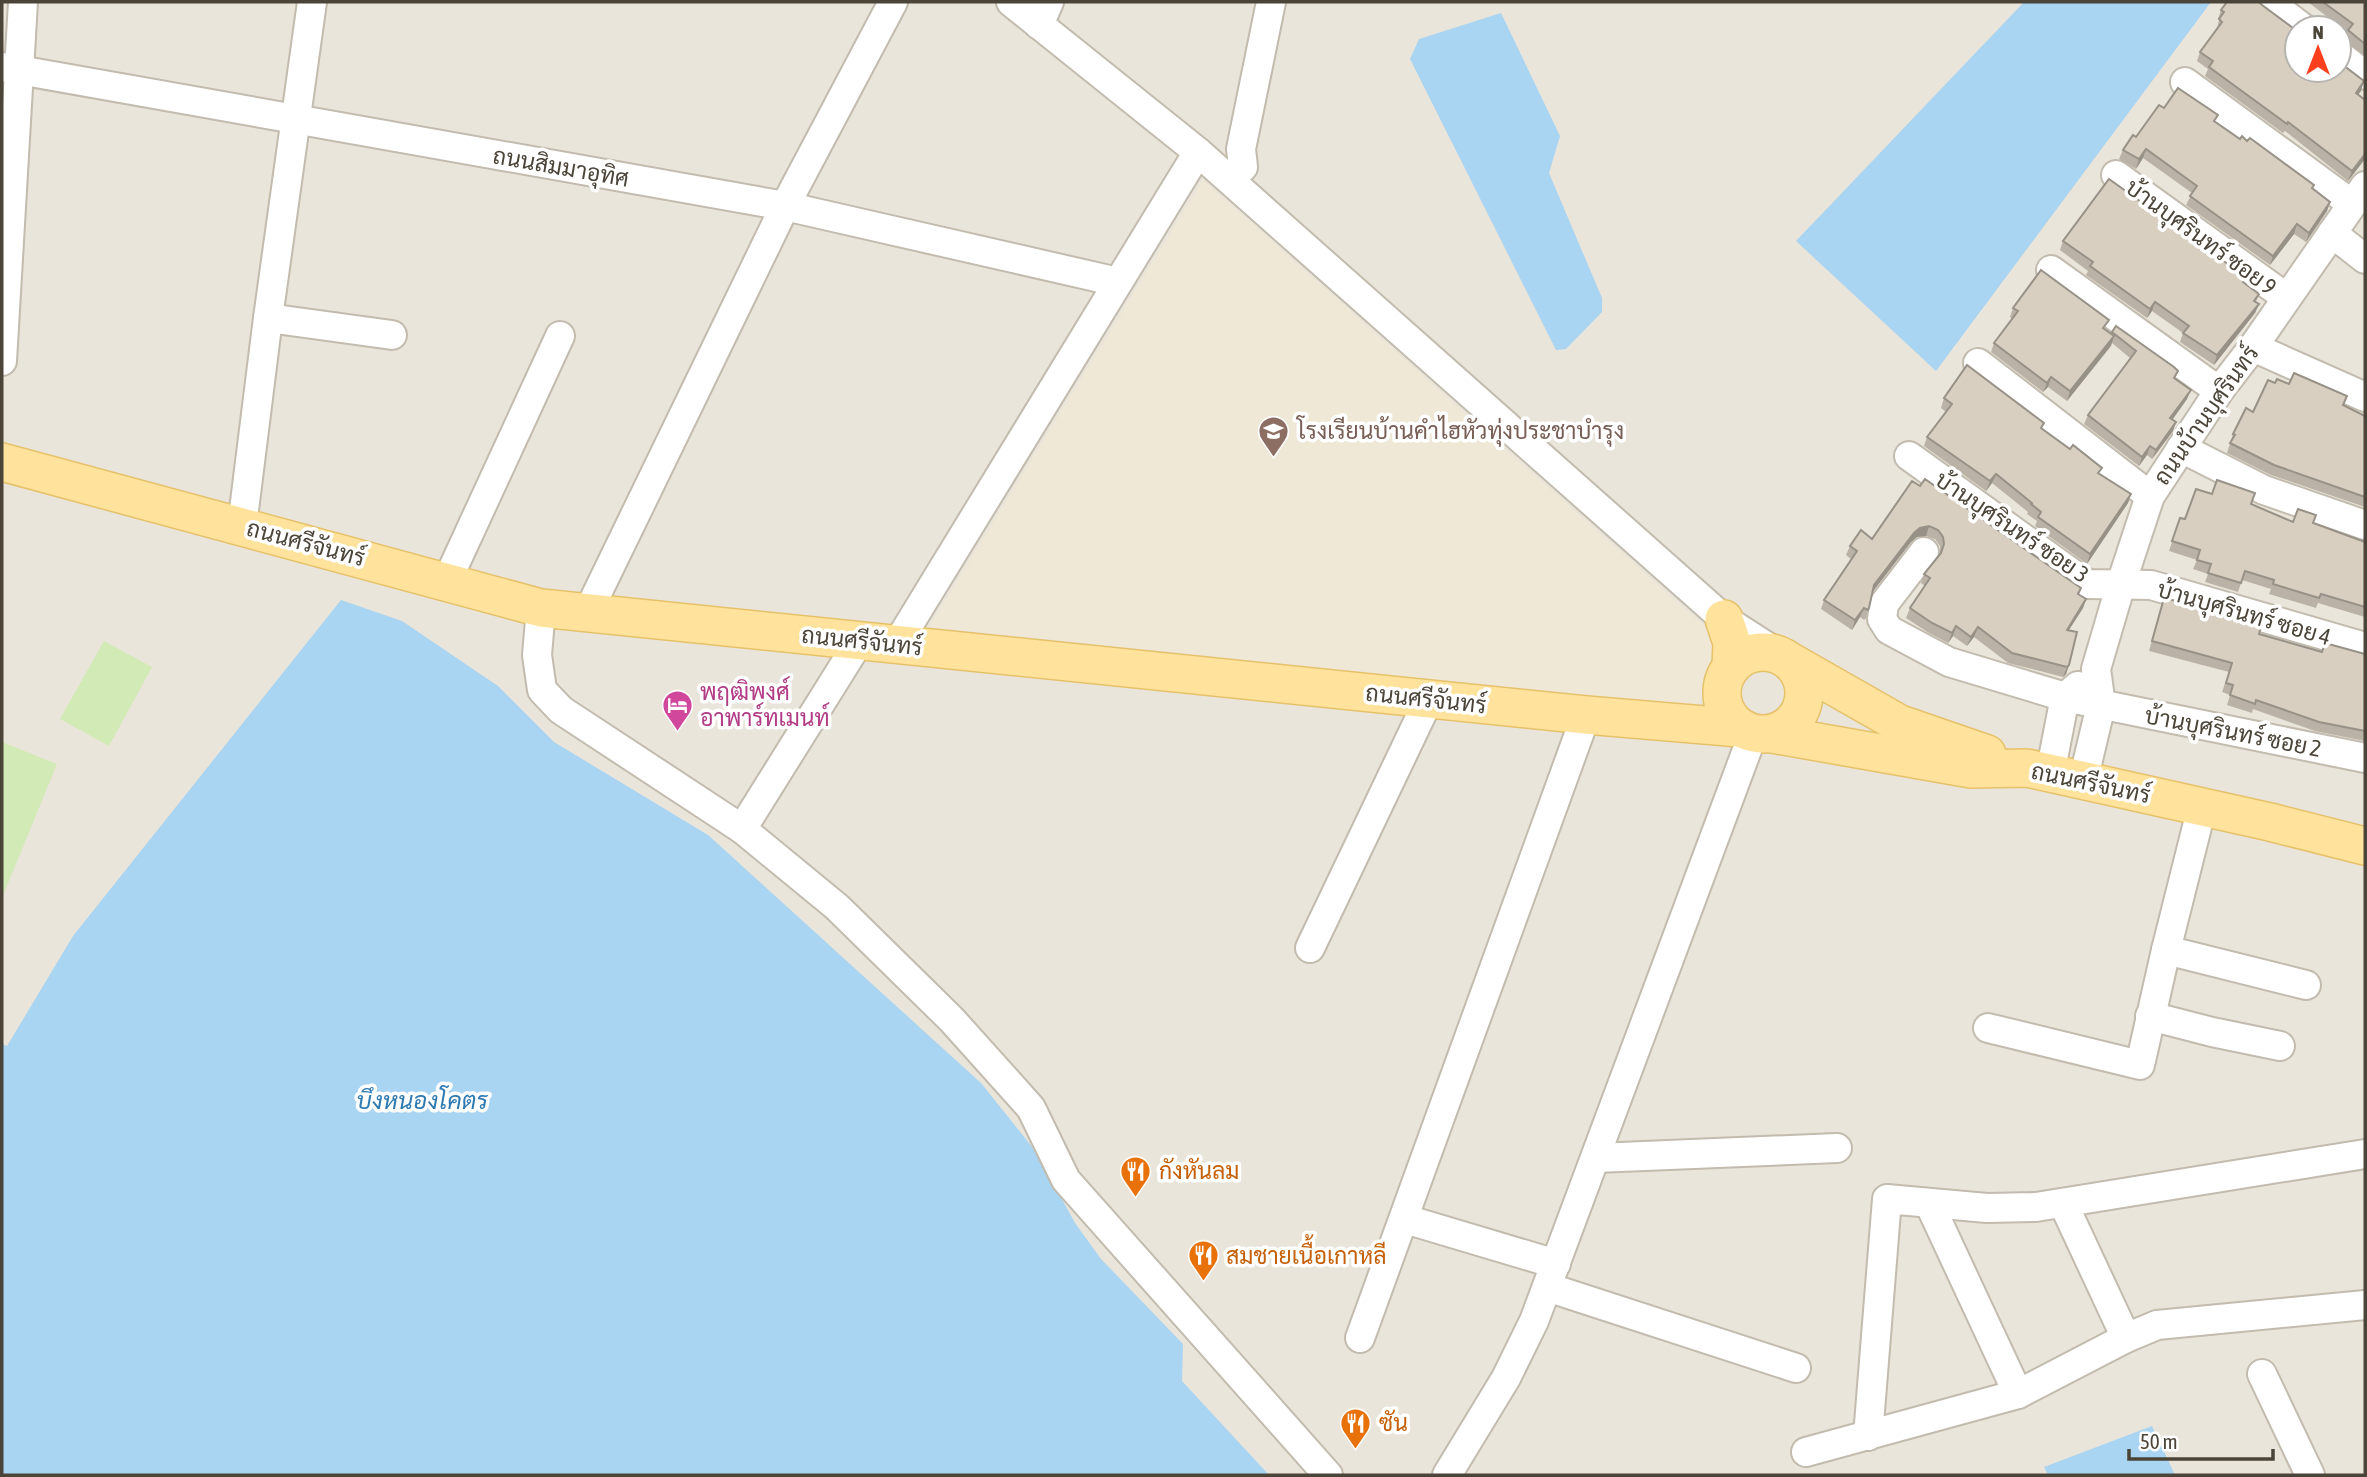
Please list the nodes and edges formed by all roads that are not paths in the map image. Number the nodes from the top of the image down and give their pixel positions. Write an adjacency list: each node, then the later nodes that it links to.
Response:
1 (23, 2): 9 (street)
2 (312, 2): 11 (street)
3 (893, 2): 17 (street)
4 (1011, 2): 7 (street)
5 (1271, 2): 15 (street)
6 (2269, 2): 8 (street)
7 (1044, 13): 13 (street)
8 (2285, 14)
9 (10, 69): 11 (street, ถนนสิมมาอุทิศ); 12 (street)
10 (2185, 82): 16 (street)
11 (296, 120): 17 (street, ถนนสิมมาอุทิศ); 23 (street)
12 (8, 146): 27 (street)
13 (1198, 152): 15 (street); 21 (street)
14 (2116, 175): 22 (street, บ้านบุศรินทร์ ซอย 9)
15 (1229, 179): 42 (street)
16 (2359, 195): 18 (street, ถนนบ้านบุศรินทร์)
17 (785, 206): 21 (street, ถนนสิมมาอุทิศ); 41 (street)
18 (2333, 233): 19 (street); 22 (street, ถนนบ้านบุศรินทร์)
19 (2365, 259)
20 (2051, 270): 29 (street)
21 (1118, 282): 44 (street)
22 (2287, 299): 26 (street, ถนนบ้านบุศรินทร์)
23 (268, 318): 24 (street); 36 (street)
24 (392, 335)
25 (560, 336): 38 (street)
26 (2253, 347): 29 (street, ถนนบ้านบุศรินทร์); 30 (street)
27 (2, 361)
28 (1978, 363): 34 (street)
29 (2219, 391): 31 (street, ถนนบ้านบุศรินทร์)
30 (2365, 397)
31 (2181, 448): 34 (street, ถนนบ้านบุศรินทร์); 35 (street)
32 (1909, 456): 39 (street, บ้านบุศรินทร์ ซอย 3)
33 (2, 462): 36 (main road, ถนนศรีจันทร์)
34 (2150, 496): 39 (street, ถนนบ้านบุศรินทร์)
35 (2365, 525)
36 (242, 526): 38 (main road, ถนนศรีจันทร์)
37 (1924, 552): 48 (street, บ้านบุศรินทร์ ซอย 2)
38 (447, 581): 40 (main road, ถนนศรีจันทร์)
39 (2121, 584): 45 (street, บ้านบุศรินทร์ ซอย 4); 47 (street, ถนนบ้านบุศรินทร์)
40 (541, 608): 41 (main road, ถนนศรีจันทร์); 56 (street)
41 (588, 612): 43 (main road, ถนนศรีจันทร์)
42 (1724, 619): 46 (street); 51 (main road)
43 (860, 640): 44 (main road, ถนนศรีจันทร์); 56 (street)
44 (897, 644): 49 (main road, ถนนศรีจันทร์)
45 (2365, 647)
46 (1786, 659): 51 (main road); 51 (main road); 54 (main road)
47 (2096, 670): 48 (street); 50 (street)
48 (2065, 697): 50 (street, บ้านบุศรินทร์ ซอย 2); 54 (street)
49 (1429, 699): 52 (main road, ถนนศรีจันทร์); 58 (street)
50 (2101, 705): 53 (street, บ้านบุศรินทร์ ซอย 2); 54 (street)
51 (1744, 712): 52 (main road, ถนนศรีจันทร์); 54 (main road, ถนนศรีจันทร์); 66 (street)
52 (1586, 715): 69 (street)
53 (2365, 758)
54 (2053, 774): 55 (main road, ถนนศรีจันทร์)
55 (2202, 807): 57 (main road, ถนนศรีจันทร์); 59 (street)
56 (742, 829): 79 (street)
57 (2365, 846)
58 (1310, 948)
59 (2166, 950): 60 (street); 61 (street)
60 (2306, 985)
61 (2150, 1016): 62 (street); 63 (street)
62 (1988, 1028)
63 (2280, 1046)
64 (1837, 1148): 66 (street)
65 (2365, 1154): 68 (street)
66 (1596, 1158): 70 (street)
67 (1928, 1203): 68 (street); 76 (street); 77 (street)
68 (2063, 1203): 73 (street)
69 (1405, 1219): 70 (street); 72 (street)
70 (1552, 1276): 74 (street); 80 (street)
71 (2365, 1306): 73 (street)
72 (1360, 1338)
73 (2126, 1338): 76 (street)
74 (1796, 1368)
75 (2262, 1374): 81 (street)
76 (2018, 1394): 77 (street)
77 (1868, 1436): 78 (street)
78 (1806, 1452)
79 (1328, 1475)
80 (1447, 1475)
81 (2310, 1475)

